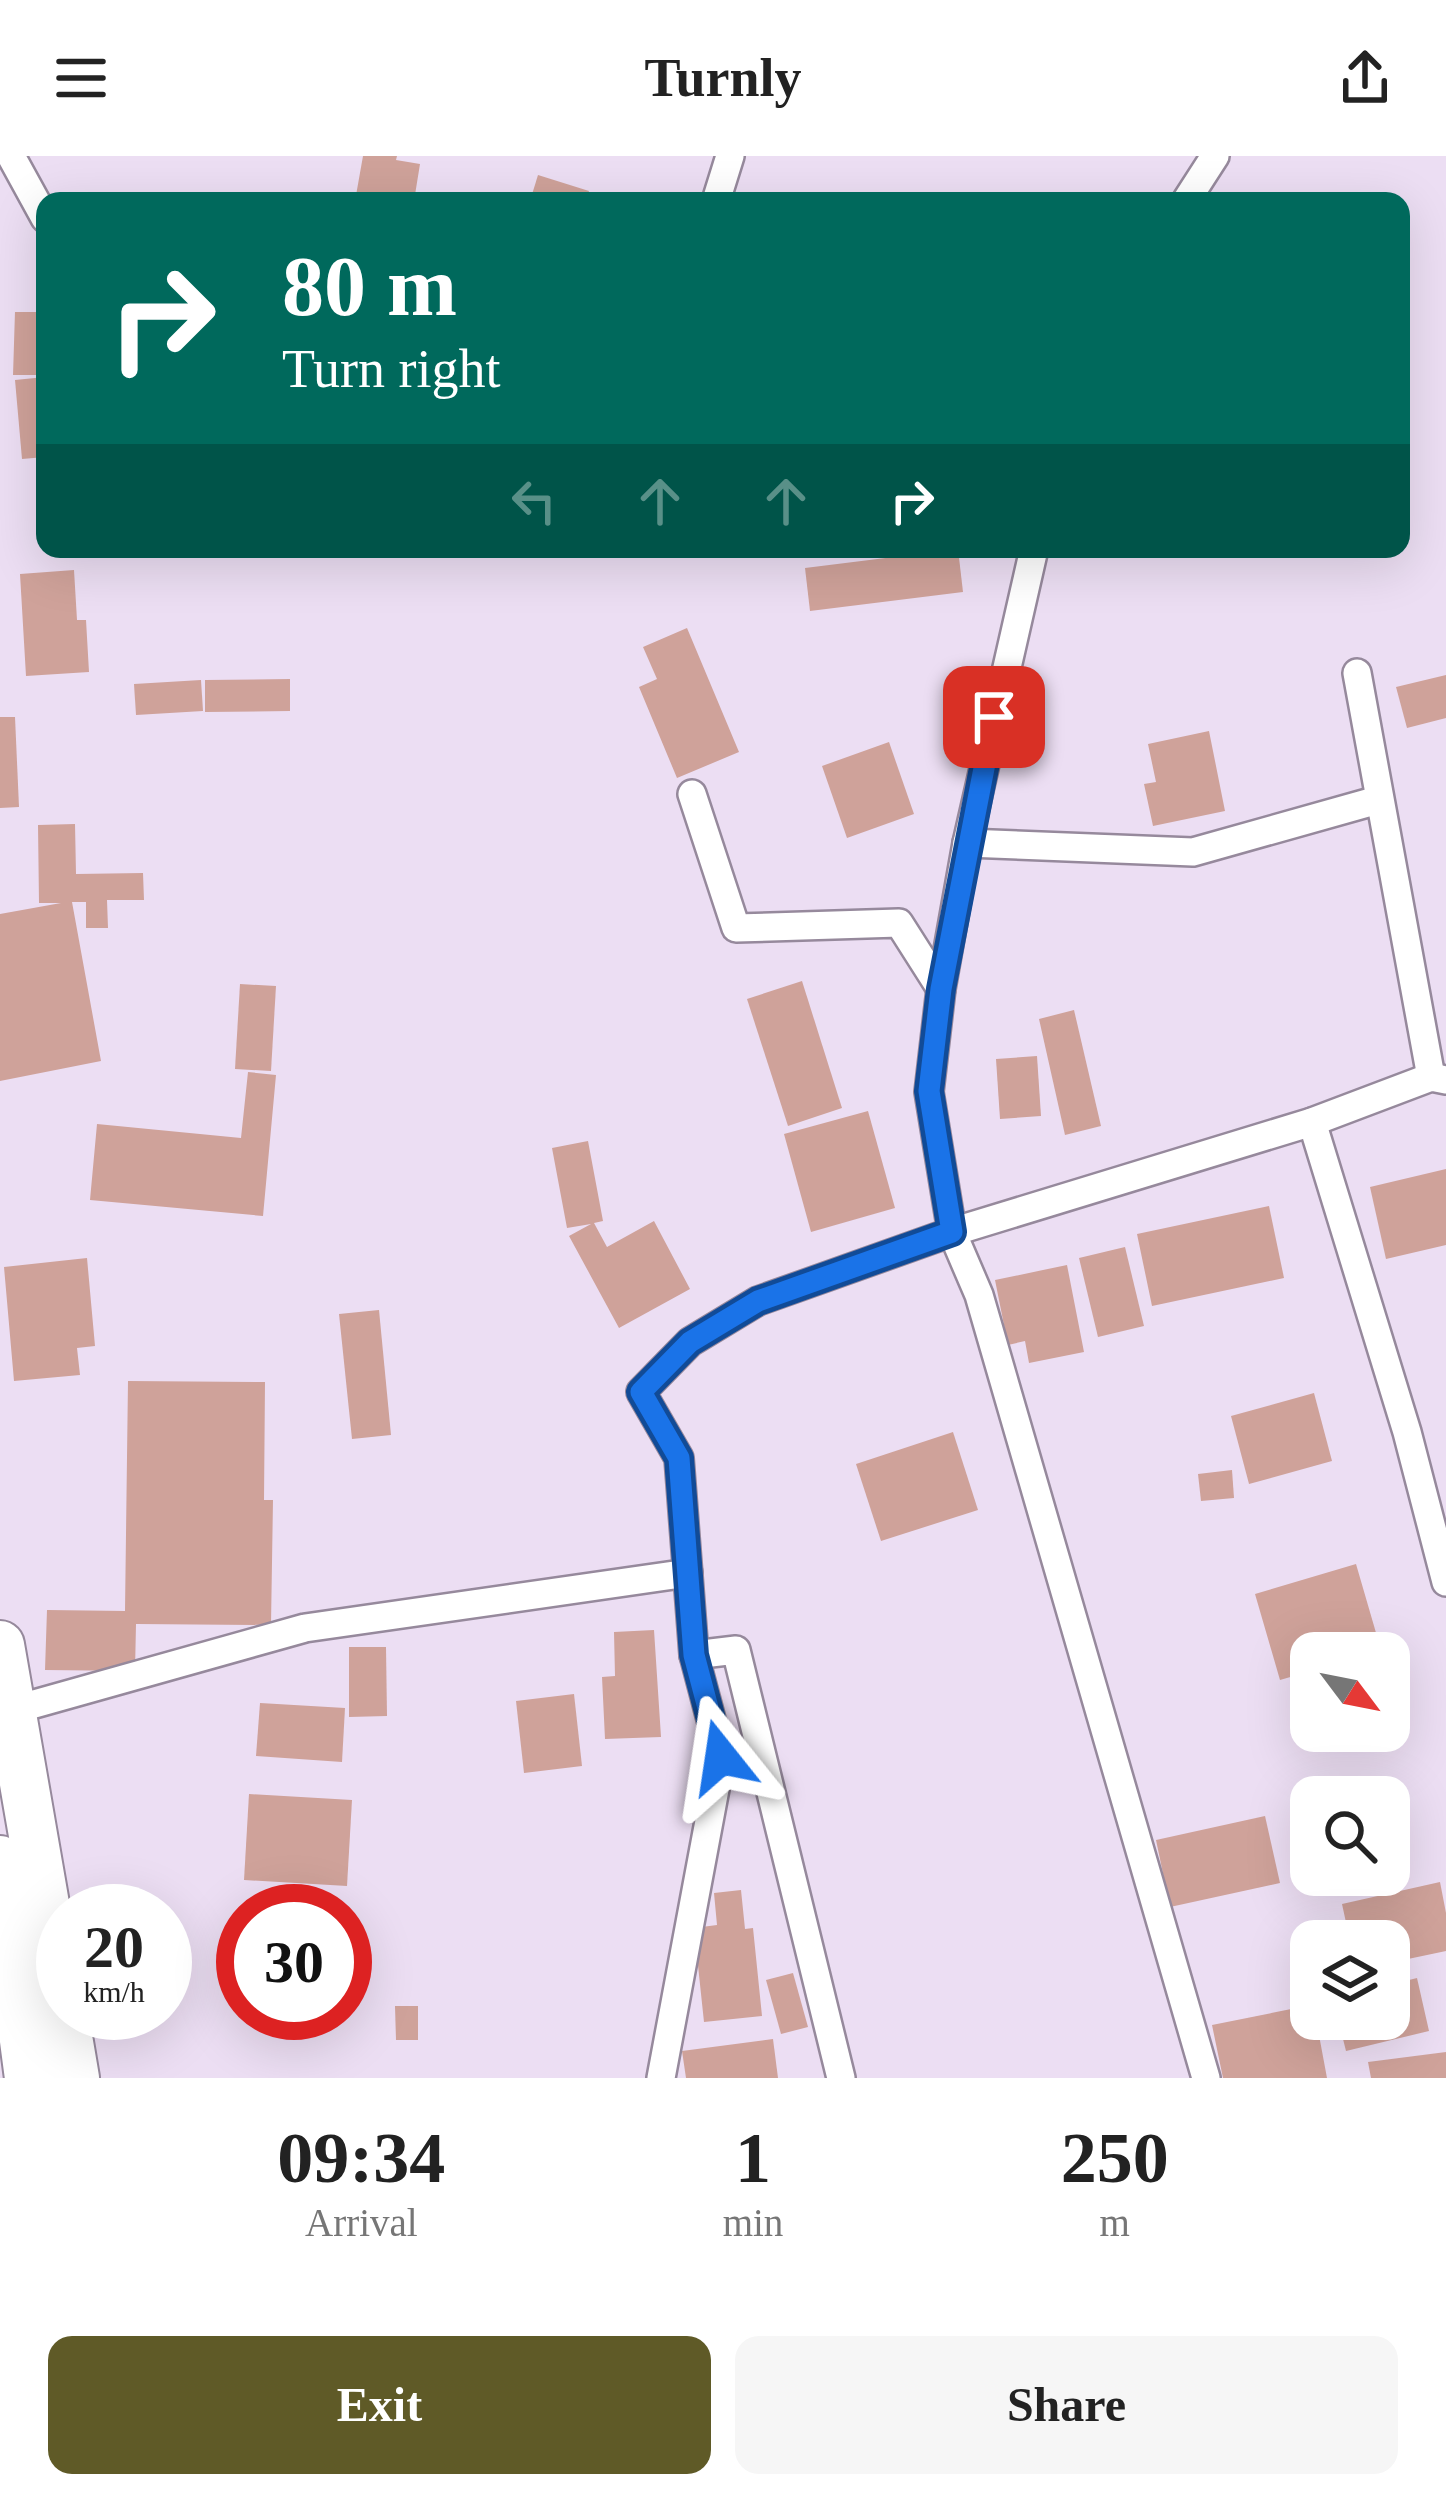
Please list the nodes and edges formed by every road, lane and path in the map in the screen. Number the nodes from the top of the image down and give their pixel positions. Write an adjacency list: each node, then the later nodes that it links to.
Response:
1 (10, 156): 6 (street)
2 (730, 156): 4 (street)
3 (1215, 156): 5 (street)
4 (719, 192)
5 (1192, 192)
6 (36, 202)
7 (1032, 558): 11 (street)
8 (1357, 673): 10 (street)
9 (692, 794): 12 (street)
10 (1378, 800): 11 (street); 13 (street)
11 (967, 844): 12 (street)
12 (941, 989): 15 (street)
13 (1438, 1078): 14 (street)
14 (1312, 1122): 15 (street); 17 (street)
15 (952, 1232): 16 (street); 28 (street)
16 (688, 1573): 19 (street); 20 (street)
17 (1446, 1582)
18 (0, 1645): 20 (highway)
19 (694, 1655): 26 (street); 27 (street)
20 (13, 1710): 22 (highway)
21 (0, 1860): 24 (highway)
22 (42, 1884)
23 (68, 2040): 25 (highway)
24 (29, 2078)
25 (75, 2078)
26 (661, 2078)
27 (841, 2078)
28 (1206, 2078)

